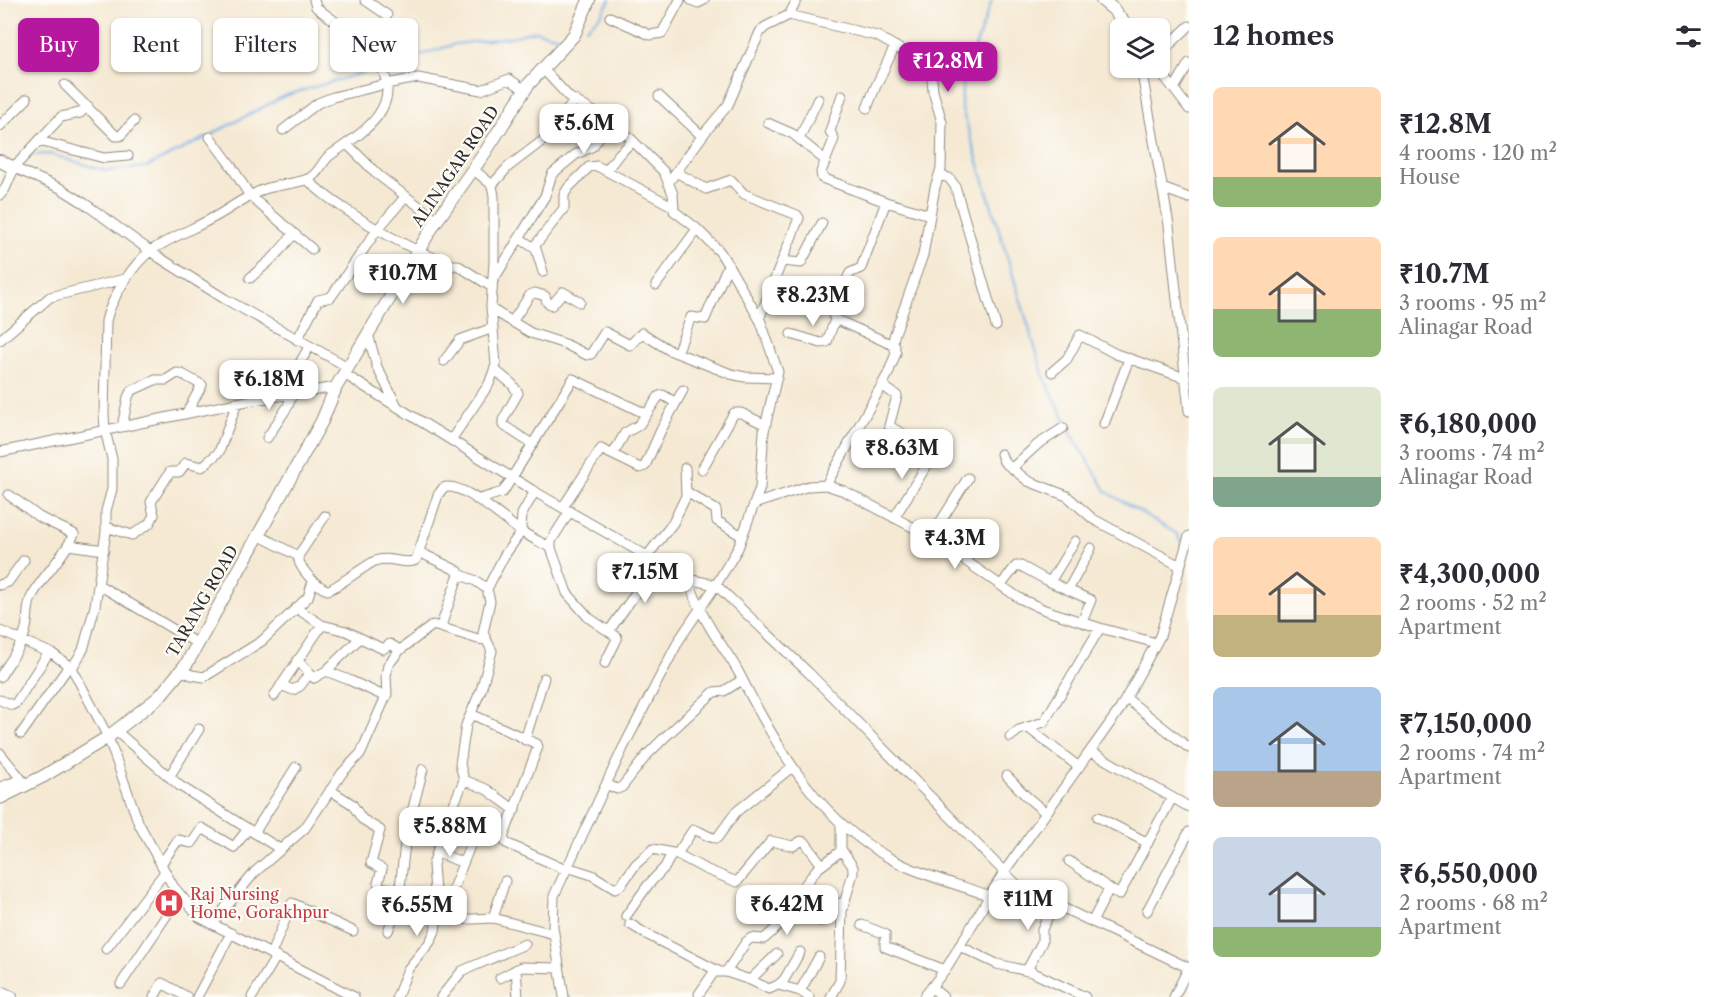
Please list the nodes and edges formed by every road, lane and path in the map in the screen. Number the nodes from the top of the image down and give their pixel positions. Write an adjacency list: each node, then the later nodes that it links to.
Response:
1 (314, 0): 20 (street)
2 (365, 0): 9 (street)
3 (589, 0): 17 (main road, ALINAGAR ROAD)
4 (680, 0): 11 (street)
5 (691, 0): 6 (street)
6 (704, 0)
7 (797, 0): 10 (street)
8 (1102, 0): 12 (main road)
9 (387, 15)
10 (789, 15): 15 (street); 37 (street)
11 (610, 17)
12 (1120, 18)
13 (1189, 26): 14 (street)
14 (1170, 44)
15 (895, 46): 30 (street); 49 (street)
16 (1189, 63): 22 (street)
17 (543, 69): 23 (main road, ALINAGAR ROAD); 28 (street)
18 (1144, 78): 53 (street)
19 (1166, 78): 22 (street)
20 (386, 84): 23 (street); 36 (street); 42 (street)
21 (64, 85): 29 (street)
22 (1174, 89): 31 (street)
23 (525, 90): 46 (main road, ALINAGAR ROAD)
24 (842, 95): 44 (street)
25 (659, 96): 37 (street)
26 (27, 99): 35 (street)
27 (818, 99): 39 (street)
28 (575, 100): 33 (street); 52 (street)
29 (88, 106): 32 (street); 40 (street)
30 (867, 108)
31 (1189, 109)
32 (134, 121)
33 (610, 121): 41 (street); 66 (street)
34 (768, 123): 39 (street)
35 (0, 126)
36 (283, 130)
37 (702, 136): 48 (street)
38 (210, 138): 55 (street)
39 (799, 139): 44 (street)
40 (39, 141): 43 (street); 45 (street)
41 (633, 141): 47 (street); 51 (street)
42 (348, 145): 50 (street); 56 (street)
43 (128, 156)
44 (825, 161): 58 (street)
45 (10, 166): 54 (street); 69 (street)
46 (473, 169): 52 (street); 61 (main road, ALINAGAR ROAD)
47 (606, 171): 59 (street); 67 (street)
48 (676, 172): 51 (street); 71 (street)
49 (939, 175): 60 (street); 87 (street)
50 (307, 179): 55 (street); 64 (street)
51 (668, 183): 59 (street)
52 (492, 184): 78 (street)
53 (1162, 188): 57 (street); 89 (street)
54 (0, 195)
55 (250, 196): 65 (street); 69 (street)
56 (406, 196): 61 (street); 64 (street)
57 (1189, 198)
58 (886, 202): 60 (street); 81 (street)
59 (674, 207): 63 (street)
60 (930, 215): 94 (street)
61 (437, 220): 70 (main road, ALINAGAR ROAD)
62 (822, 223): 71 (street)
63 (697, 229): 73 (street); 79 (street)
64 (377, 230): 70 (street); 93 (street)
65 (293, 235): 68 (street); 75 (street)
66 (519, 238): 67 (street); 78 (street)
67 (534, 247): 74 (street)
68 (312, 249)
69 (150, 251): 77 (street); 93 (street)
70 (417, 252): 72 (street); 90 (main road, ALINAGAR ROAD)
71 (783, 261): 80 (street)
72 (452, 265): 76 (street); 78 (street)
73 (729, 265): 84 (street); 96 (street)
74 (543, 272)
75 (250, 278)
76 (441, 278)
77 (125, 279): 92 (street); 118 (street)
78 (492, 284): 83 (street)
79 (656, 285)
80 (766, 301): 81 (street); 84 (street)
81 (839, 301): 85 (street)
82 (580, 302): 86 (street)
83 (491, 309): 86 (street); 88 (street)
84 (759, 319): 102 (street)
85 (835, 319): 91 (street); 94 (street)
86 (512, 322): 96 (street)
87 (996, 326)
88 (493, 328): 98 (street); 100 (street)
89 (1184, 332): 103 (street)
90 (368, 334): 99 (main road, ALINAGAR ROAD); 110 (street)
91 (791, 334)
92 (0, 340)
93 (297, 340): 95 (street)
94 (895, 346): 104 (street)
95 (309, 347): 99 (street); 107 (street)
96 (677, 353): 102 (street)
97 (1129, 359): 101 (street); 103 (street); 114 (street)
98 (444, 361)
99 (346, 370): 105 (main road, ALINAGAR ROAD); 110 (street)
100 (495, 370): 121 (street); 122 (street)
101 (1052, 372)
102 (777, 378): 115 (street)
103 (1187, 382): 111 (street)
104 (882, 386): 119 (street); 132 (street)
105 (336, 387): 107 (street); 143 (main road, ALINAGAR ROAD)
106 (683, 390): 109 (street)
107 (288, 395): 108 (street); 120 (street)
108 (237, 403): 112 (street); 141 (street)
109 (676, 403): 113 (street); 124 (street)
110 (397, 406): 121 (street)
111 (1189, 411)
112 (186, 414): 116 (street); 116 (street)
113 (646, 414): 122 (street); 124 (street)
114 (1104, 424)
115 (766, 425): 129 (street); 137 (street)
116 (122, 427): 118 (street)
117 (1063, 428): 128 (street)
118 (105, 430): 123 (street); 141 (street)
119 (903, 434)
120 (267, 438)
121 (451, 440): 130 (street)
122 (532, 444): 130 (street)
123 (0, 452)
124 (613, 454): 138 (street)
125 (1001, 454): 128 (street)
126 (932, 457): 140 (street)
127 (685, 468): 134 (street)
128 (1012, 468): 156 (street)
129 (702, 469)
130 (512, 477): 133 (street); 136 (street)
131 (968, 478): 146 (street)
132 (826, 485): 137 (street); 140 (street)
133 (535, 491): 138 (street); 142 (street)
134 (687, 492): 144 (street); 154 (street)
135 (9, 495): 148 (street)
136 (476, 499): 142 (street); 152 (street)
137 (754, 504): 144 (street)
138 (566, 509): 149 (street); 154 (street)
139 (325, 516): 153 (street)
140 (894, 518): 146 (street)
141 (106, 526): 151 (street)
142 (521, 532): 149 (street); 165 (street)
143 (258, 535): 153 (street); 179 (main road, TARANG ROAD)
144 (742, 536): 163 (street)
145 (1189, 536): 156 (street)
146 (931, 537): 164 (street)
147 (1075, 541): 160 (street)
148 (68, 545): 151 (street); 176 (street)
149 (551, 548): 174 (street)
150 (1090, 548): 166 (street)
151 (104, 550): 162 (street)
152 (419, 552): 157 (street); 159 (street)
153 (298, 556): 159 (street)
154 (651, 558): 158 (street); 174 (street)
155 (24, 560): 161 (street)
156 (1181, 563): 178 (street)
157 (459, 574): 165 (street); 171 (street)
158 (688, 579): 163 (street); 168 (street)
159 (313, 581): 167 (street)
160 (1050, 582): 164 (street); 166 (street)
161 (1, 583)
162 (99, 585): 179 (street); 184 (street)
163 (716, 585): 168 (street); 237 (street)
164 (1001, 585): 169 (street)
165 (487, 589): 177 (street)
166 (1068, 590): 169 (street)
167 (296, 608): 170 (street); 185 (street)
168 (699, 609): 190 (street); 213 (street)
169 (1082, 622): 172 (street)
170 (322, 625): 175 (street); 182 (street)
171 (441, 627): 177 (street); 180 (street)
172 (1100, 628): 178 (street); 197 (street)
173 (0, 631): 176 (street)
174 (609, 631): 183 (street)
175 (360, 638): 180 (street); 186 (street)
176 (21, 640): 181 (street); 188 (street)
177 (486, 640): 196 (street)
178 (1156, 643): 194 (street)
179 (198, 644): 185 (main road, TARANG ROAD)
180 (400, 650): 193 (street)
181 (49, 652): 184 (street); 195 (street)
182 (297, 660): 187 (street); 191 (street)
183 (605, 663)
184 (70, 667): 199 (street); 200 (street)
185 (181, 670): 200 (main road, TARANG ROAD)
186 (326, 671): 187 (street); 193 (street)
187 (309, 674): 191 (street)
188 (0, 677)
189 (544, 678): 202 (street)
190 (742, 680): 207 (street); 213 (street)
191 (281, 685): 192 (street)
192 (274, 696)
193 (386, 697): 216 (street)
194 (1126, 698): 203 (street); 204 (street)
195 (0, 700)
196 (471, 714): 202 (street); 212 (street)
197 (1027, 728): 201 (street); 208 (street)
198 (199, 729): 211 (street)
199 (21, 734)
200 (112, 734): 211 (street); 215 (main road, TARANG ROAD); 235 (street)
201 (1010, 737)
202 (525, 740): 220 (street)
203 (1189, 748)
204 (1090, 752): 208 (street); 218 (street)
205 (0, 753): 215 (street)
206 (296, 767): 224 (street)
207 (792, 767): 223 (street); 231 (street)
208 (1079, 767): 221 (street)
209 (423, 769): 241 (street)
210 (1007, 776): 221 (street)
211 (169, 777): 224 (street)
212 (464, 780): 220 (street); 230 (street)
213 (606, 784): 236 (street)
214 (0, 787): 215 (street)
215 (21, 787): 217 (main road, TARANG ROAD)
216 (330, 790): 228 (street); 241 (street)
217 (0, 798)
218 (1172, 798): 219 (street); 227 (street)
219 (1189, 807)
220 (514, 810): 236 (street)
221 (1046, 813): 237 (street)
222 (1098, 817): 227 (street)
223 (842, 824): 229 (street); 244 (street)
224 (251, 831): 228 (street); 235 (street)
225 (1189, 832): 247 (street)
226 (474, 837): 233 (street)
227 (1148, 843): 239 (street)
228 (280, 849): 251 (street)
229 (841, 851): 234 (street); 245 (street)
230 (437, 852): 233 (street); 248 (street)
231 (674, 853): 234 (street); 236 (street); 269 (street)
232 (1068, 861): 239 (street)
233 (463, 863): 242 (street)
234 (822, 865): 240 (street)
235 (163, 868): 243 (street); 259 (street)
236 (567, 869): 256 (street)
237 (1004, 872): 244 (street); 246 (street)
238 (505, 881): 249 (street)
239 (1109, 889): 250 (street)
240 (801, 890)
241 (399, 891): 254 (street)
242 (452, 891)
243 (180, 895): 251 (street); 272 (street)
244 (990, 896): 258 (street)
245 (844, 903): 269 (street); 289 (street)
246 (1054, 904): 250 (street); 268 (street)
247 (1148, 911)
248 (437, 917): 249 (street); 284 (street)
249 (493, 918): 256 (street)
250 (1092, 922): 265 (street)
251 (212, 924): 255 (street)
252 (862, 925): 267 (street)
253 (352, 930): 262 (street)
254 (388, 931)
255 (231, 933): 262 (street); 282 (street)
256 (554, 934): 264 (street)
257 (525, 944): 285 (street)
258 (959, 946): 267 (street); 268 (street)
259 (106, 949)
260 (800, 952): 273 (street)
261 (777, 954): 271 (street)
262 (274, 956): 277 (street); 283 (street)
263 (819, 957): 275 (street)
264 (559, 968): 266 (street); 287 (street)
265 (1189, 968): 293 (street)
266 (516, 969): 270 (street); 286 (street)
267 (945, 970): 274 (street)
268 (1027, 970): 292 (street)
269 (722, 972): 271 (street); 278 (street)
270 (500, 978)
271 (750, 980): 273 (street)
272 (121, 984)
273 (778, 985): 275 (street)
274 (931, 987): 290 (street); 291 (street)
275 (800, 991): 288 (street)
276 (0, 992): 279 (main road)
277 (351, 996)
278 (700, 996)
279 (10, 997)
280 (154, 997): 281 (street)
281 (187, 997)
282 (197, 997)
283 (252, 997)
284 (397, 997)
285 (441, 997)
286 (518, 997)
287 (564, 997)
288 (809, 997)
289 (831, 997)
290 (924, 997)
291 (943, 997)
292 (1085, 997)
293 (1174, 997)

